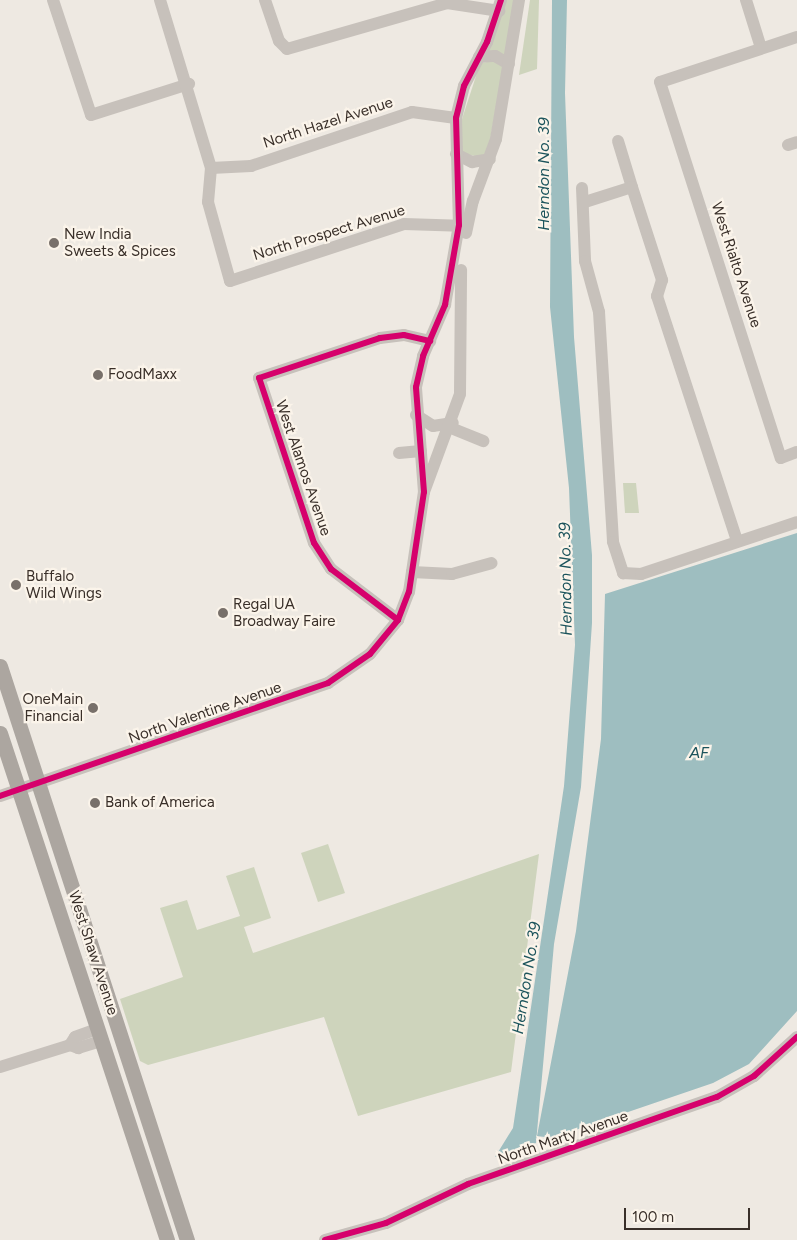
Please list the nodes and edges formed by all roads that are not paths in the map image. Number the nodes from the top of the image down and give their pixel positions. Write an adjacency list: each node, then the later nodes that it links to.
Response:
1 (53, 0): 11 (street)
2 (160, 0): 11 (street)
3 (265, 0): 6 (street)
4 (518, 0): 10 (street)
5 (746, 0): 8 (street)
6 (500, 6): 9 (street)
7 (797, 37): 8 (street)
8 (761, 48): 26 (street, West Rialto Avenue)
9 (479, 57): 10 (street); 12 (street)
10 (509, 64): 15 (street)
11 (189, 84): 16 (street)
12 (456, 118): 14 (street); 16 (street, North Hazel Avenue)
13 (618, 141): 17 (street)
14 (456, 154): 15 (street); 20 (street)
15 (490, 159): 20 (street)
16 (211, 168): 20 (street, North Prospect Avenue)
17 (632, 187): 19 (street); 30 (street)
18 (582, 188): 19 (street)
19 (585, 202): 30 (street)
20 (463, 226): 21 (street); 23 (street)
21 (430, 341): 22 (street); 33 (street, West Alamos Avenue)
22 (416, 415): 23 (street); 25 (street)
23 (452, 426): 24 (street); 28 (street)
24 (483, 442)
25 (421, 451): 27 (street); 28 (street)
26 (797, 452)
27 (399, 453)
28 (424, 492): 32 (street)
29 (797, 522): 30 (street)
30 (737, 542)
31 (492, 563): 32 (street)
32 (412, 572): 33 (street)
33 (398, 620): 36 (street, North Valentine Avenue)
34 (0, 666): 36 (main road, West Shaw Avenue)
35 (0, 733): 37 (main road, West Shaw Avenue)
36 (38, 783): 37 (street, North Valentine Avenue); 42 (main road, West Shaw Avenue)
37 (18, 790): 38 (street, North Valentine Avenue); 39 (main road, West Shaw Avenue)
38 (0, 796)
39 (99, 1035): 41 (street); 42 (main road); 43 (main road, West Shaw Avenue)
40 (797, 1037): 45 (street, North Marty Avenue)
41 (0, 1067)
42 (135, 1082): 44 (main road, West Shaw Avenue)
43 (167, 1240)
44 (187, 1240)
45 (325, 1240)

